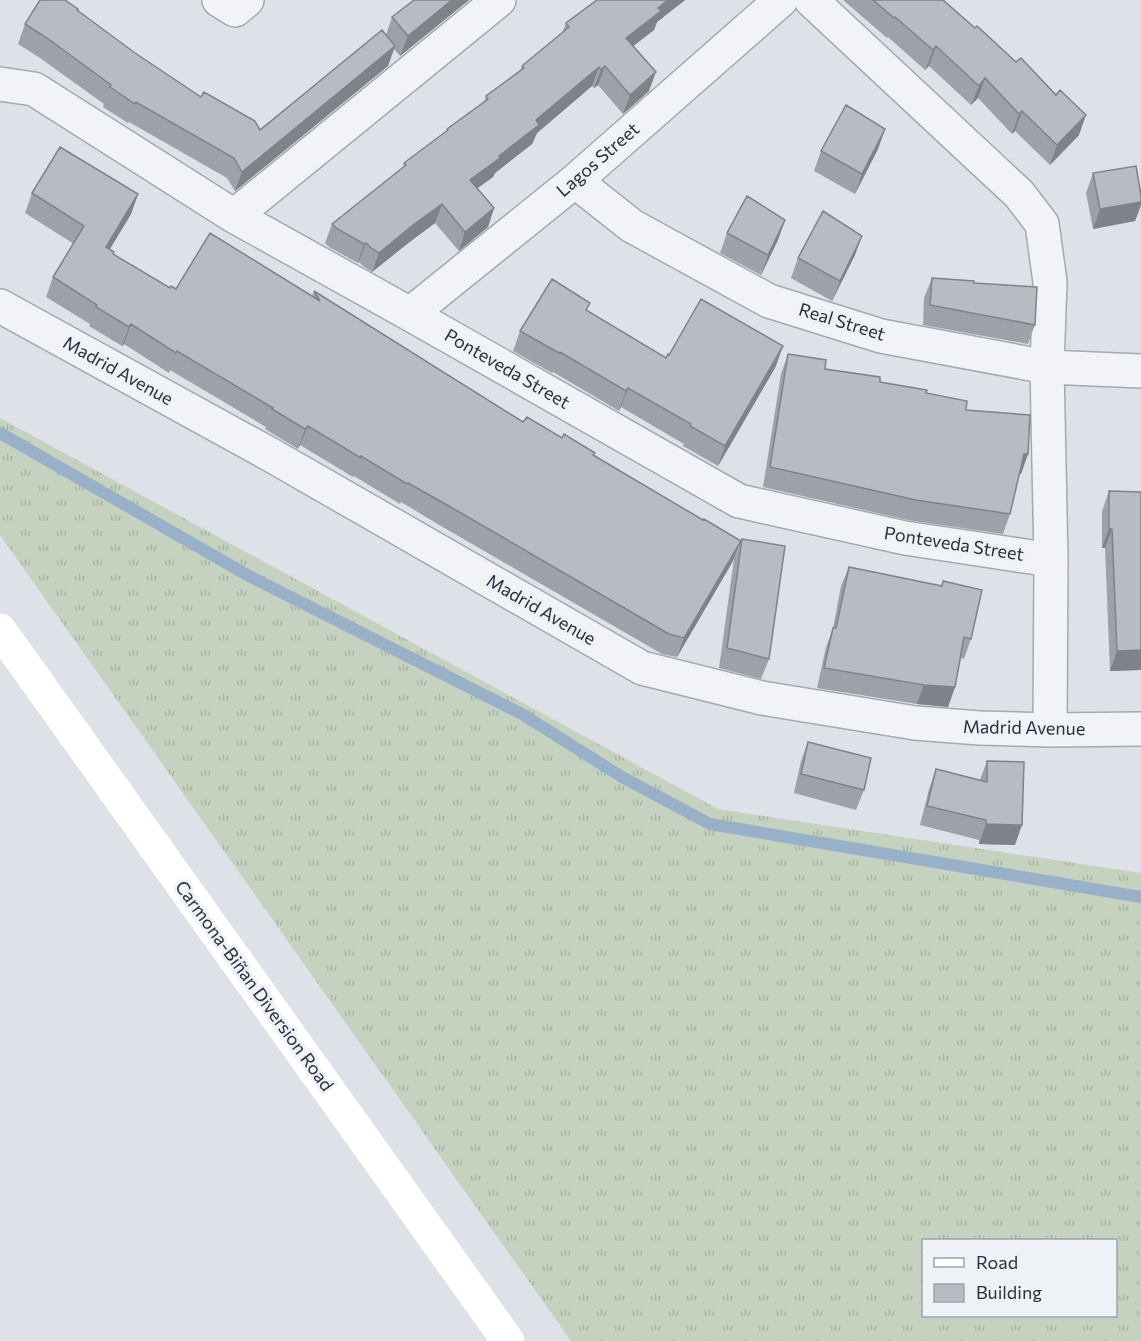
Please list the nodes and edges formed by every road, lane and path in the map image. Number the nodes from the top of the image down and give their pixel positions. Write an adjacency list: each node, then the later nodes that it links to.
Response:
1 (219, 0): 2 (street)
2 (247, 0)
3 (499, 0): 8 (street)
4 (781, 0): 7 (street, Lagos Street)
5 (811, 0): 11 (street)
6 (0, 84): 8 (street, Ponteveda Street)
7 (575, 181): 10 (street, Lagos Street); 11 (street, Real Street)
8 (234, 216): 10 (street, Ponteveda Street)
9 (0, 306): 16 (street, Madrid Avenue)
10 (410, 314): 13 (street, Ponteveda Street)
11 (1047, 367): 12 (street, Real Street); 13 (street)
12 (1141, 371)
13 (1050, 560): 16 (street)
14 (0, 630): 17 (main road, Carmona-Biñan Diversion Road)
15 (1141, 729): 16 (street, Madrid Avenue)
16 (1050, 730)
17 (508, 1341)

